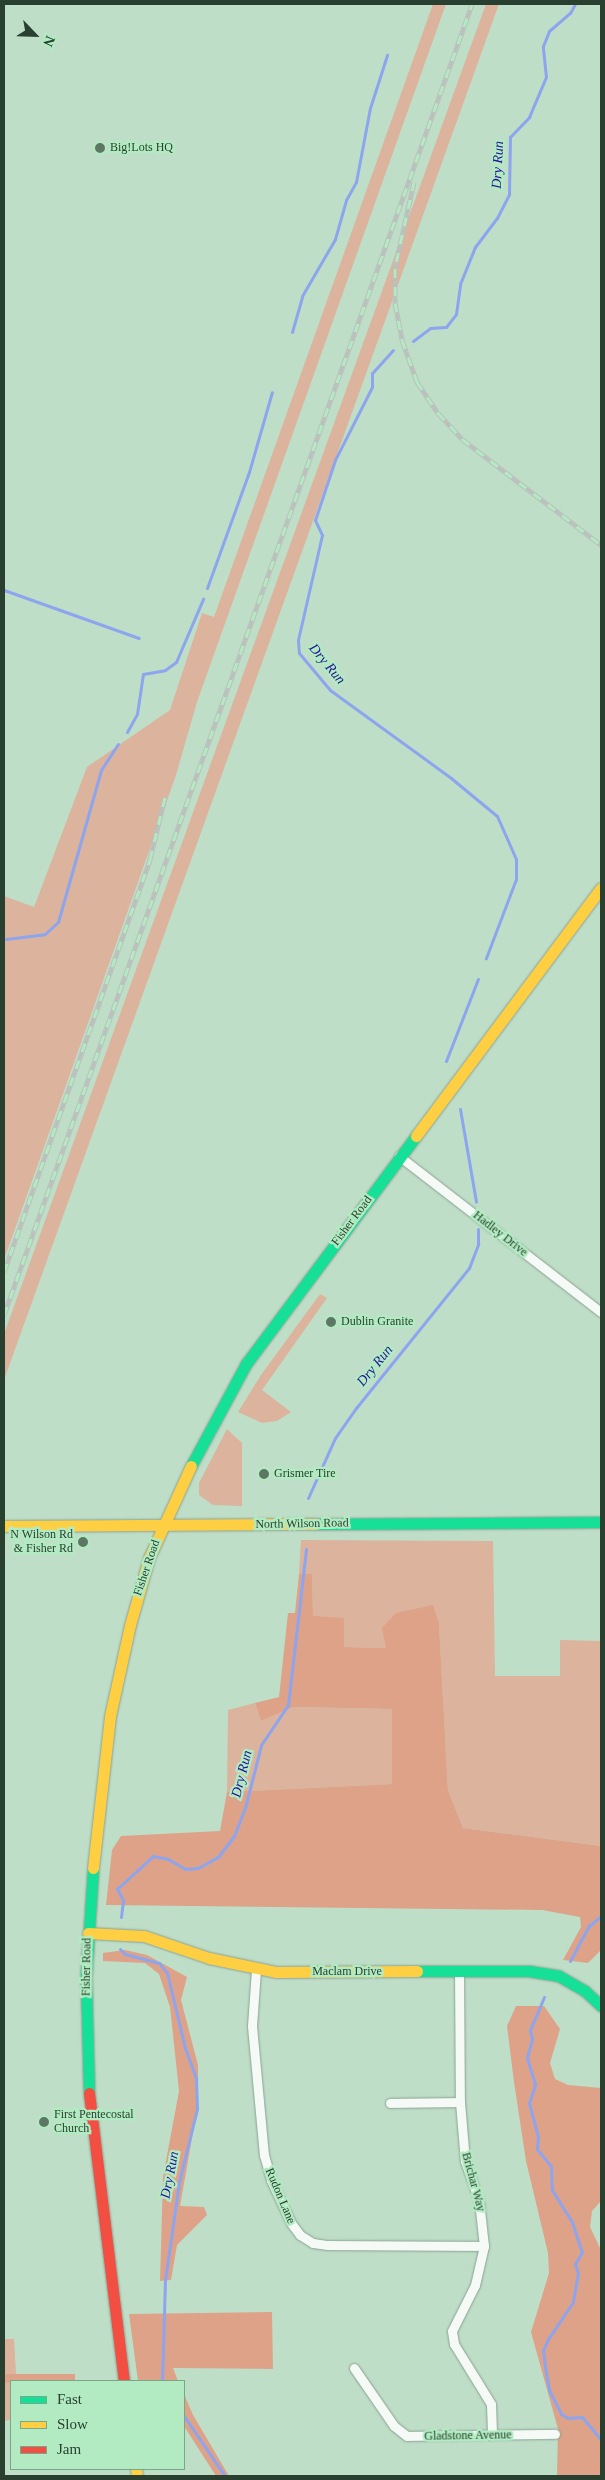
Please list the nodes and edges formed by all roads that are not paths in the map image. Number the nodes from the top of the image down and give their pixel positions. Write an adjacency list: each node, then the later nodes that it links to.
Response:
1 (601, 888): 2 (main road, Fisher Road)
2 (399, 1156): 3 (street, Hadley Drive); 6 (main road, Fisher Road)
3 (601, 1312)
4 (601, 1522): 6 (main road, North Wilson Road)
5 (4, 1526): 6 (main road, North Wilson Road)
6 (162, 1526): 7 (main road, Fisher Road)
7 (88, 1933): 8 (main road, Maclam Drive); 15 (main road, Fisher Road)
8 (256, 1970): 9 (main road, Maclam Drive); 13 (street, Rudon Lane)
9 (459, 1971): 10 (main road, Maclam Drive); 11 (street, Brichar Way)
10 (601, 2006)
11 (460, 2102): 12 (street); 13 (street, Brichar Way)
12 (390, 2103)
13 (484, 2246): 17 (street, Brichar Way)
14 (354, 2368): 17 (street, Gladstone Avenue)
15 (124, 2380)
16 (555, 2434): 17 (street, Gladstone Avenue)
17 (492, 2435)

